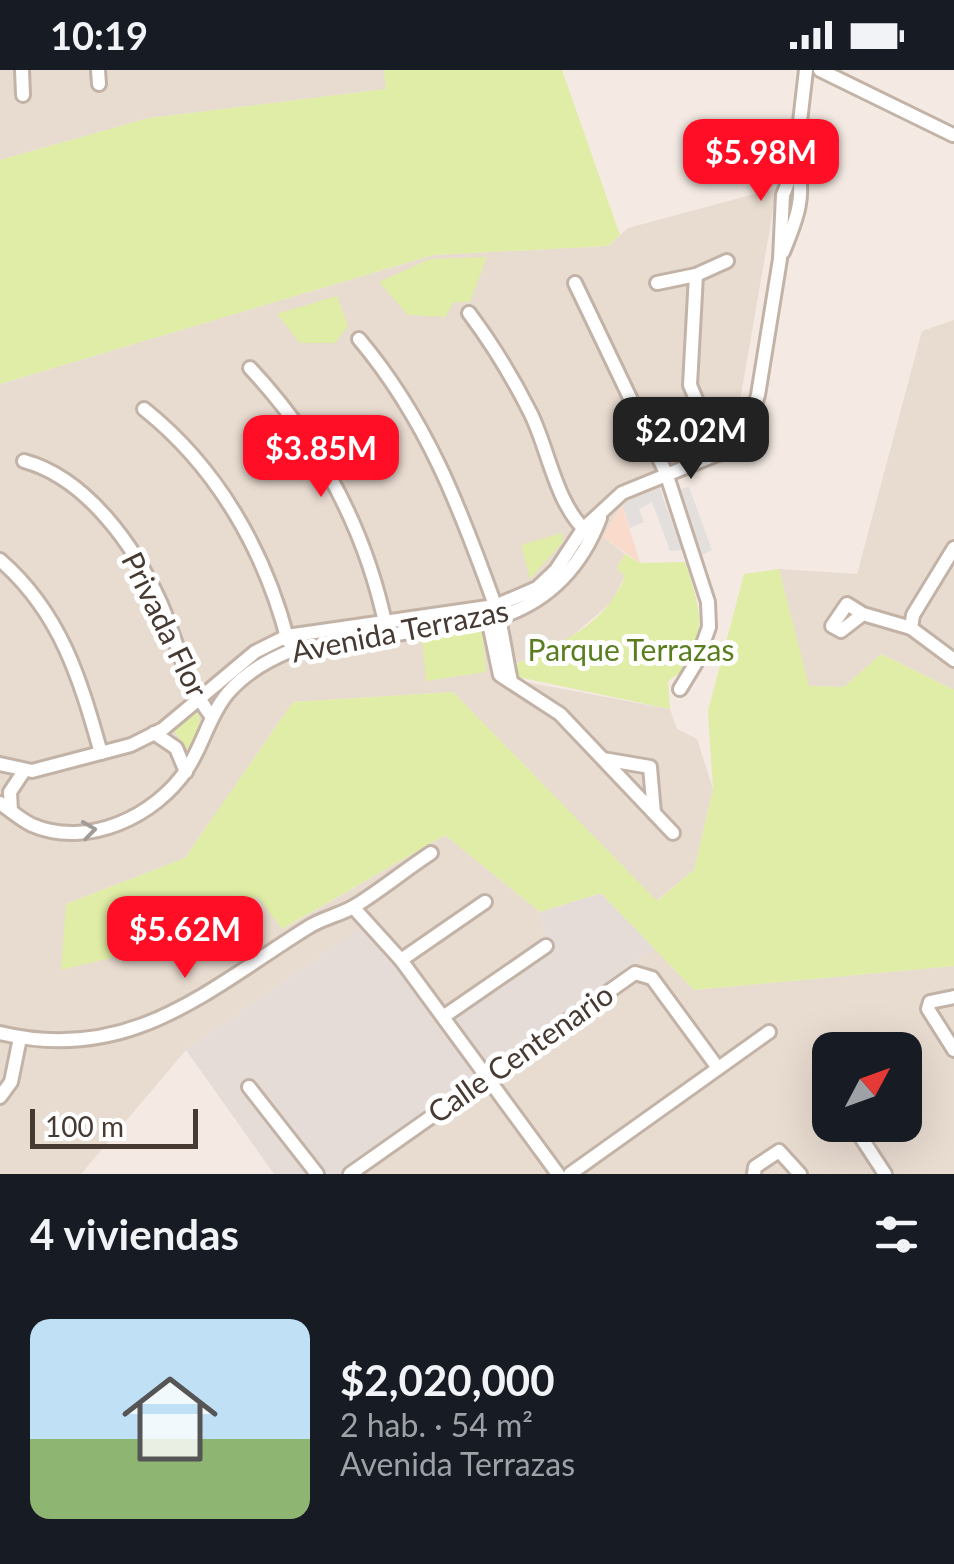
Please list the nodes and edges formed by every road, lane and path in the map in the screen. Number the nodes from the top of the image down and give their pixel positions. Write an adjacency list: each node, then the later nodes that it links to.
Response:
1 (22, 70): 4 (street)
2 (806, 70): 14 (street, Avenida Terrazas)
3 (820, 70): 5 (street)
4 (23, 94)
5 (954, 134)
6 (727, 260): 7 (street)
7 (696, 275): 8 (street); 14 (street)
8 (657, 283)
9 (575, 284): 16 (street)
10 (468, 313): 17 (street)
11 (359, 340): 20 (street)
12 (250, 368): 22 (street)
13 (144, 409): 24 (street)
14 (720, 454): 16 (street, Avenida Terrazas)
15 (24, 461): 28 (street, Privada Flor)
16 (666, 474): 17 (street, Avenida Terrazas); 27 (street)
17 (588, 533): 20 (street, Avenida Terrazas)
18 (954, 548): 23 (street)
19 (0, 560): 31 (street)
20 (491, 612): 22 (street, Avenida Terrazas); 32 (street)
21 (863, 614): 23 (street)
22 (386, 627): 24 (street, Avenida Terrazas); 25 (street, Avenida Terrazas)
23 (911, 628): 26 (street)
24 (287, 636): 25 (street); 28 (street, Avenida Terrazas)
25 (290, 651): 29 (street, Avenida Terrazas)
26 (954, 660)
27 (680, 689)
28 (198, 699): 29 (street, Privada Flor); 30 (street, Avenida Terrazas)
29 (212, 717): 35 (street, Avenida Terrazas)
30 (154, 733): 31 (street, Avenida Terrazas); 35 (street)
31 (101, 753): 34 (street, Avenida Terrazas)
32 (604, 759): 37 (street); 37 (street)
33 (0, 764): 34 (street, Avenida Terrazas)
34 (24, 771): 36 (street)
35 (186, 772): 36 (street, Avenida Terrazas, one-way to 35)
36 (6, 807)
37 (654, 813): 38 (street)
38 (673, 833)
39 (430, 853): 41 (street)
40 (485, 902): 43 (street)
41 (354, 907): 43 (street); 48 (street)
42 (546, 946): 45 (street)
43 (401, 960): 45 (street)
44 (954, 997): 49 (street)
45 (443, 1016): 51 (street)
46 (769, 1032): 50 (street)
47 (0, 1033): 48 (street)
48 (20, 1038): 53 (street)
49 (954, 1050)
50 (718, 1068): 51 (street, Calle Centenario); 58 (street)
51 (488, 1079): 56 (street, Calle Centenario); 57 (street)
52 (249, 1087): 55 (street)
53 (0, 1097)
54 (864, 1142): 61 (street)
55 (317, 1174)
56 (350, 1174)
57 (558, 1174)
58 (570, 1174)
59 (754, 1174): 60 (street)
60 (800, 1174)
61 (885, 1174)

